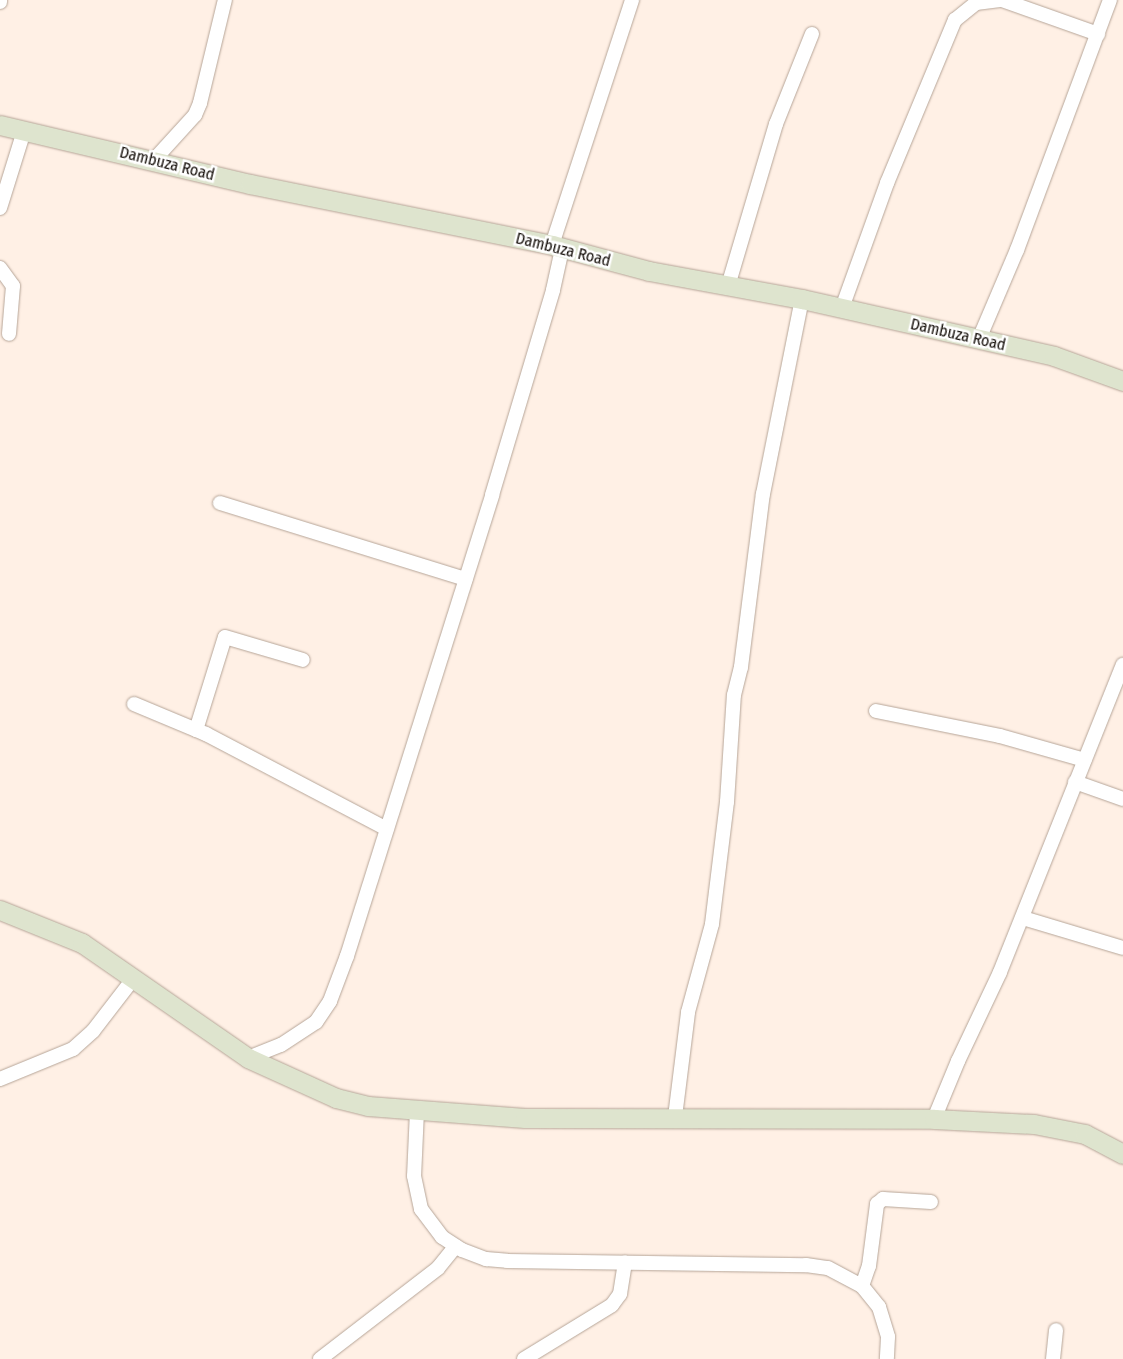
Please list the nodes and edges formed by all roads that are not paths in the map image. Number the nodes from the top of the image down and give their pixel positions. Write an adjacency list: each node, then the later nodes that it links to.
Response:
1 (225, 0): 8 (street)
2 (632, 0): 10 (street)
3 (1110, 0): 5 (street)
4 (812, 34): 12 (street)
5 (1098, 34): 14 (street); 16 (street)
6 (0, 125): 7 (street, Dambuza Road)
7 (24, 131): 8 (street, Dambuza Road); 9 (street)
8 (154, 160): 10 (street, Dambuza Road)
9 (0, 208)
10 (557, 247): 12 (street, Dambuza Road); 19 (street)
11 (0, 268): 15 (street)
12 (728, 286): 13 (street, Dambuza Road)
13 (802, 299): 14 (street, Dambuza Road); 36 (street)
14 (842, 308): 16 (street, Dambuza Road)
15 (9, 334)
16 (979, 339): 17 (street, Dambuza Road)
17 (1123, 381)
18 (220, 503): 19 (street)
19 (466, 578): 28 (street)
20 (303, 660): 24 (street)
21 (1123, 665): 25 (street)
22 (134, 704): 24 (street)
23 (876, 711): 25 (street)
24 (196, 730): 28 (street)
25 (1085, 760): 26 (street)
26 (1076, 782): 27 (street); 30 (street)
27 (1123, 799)
28 (387, 829): 33 (street)
29 (0, 910): 32 (street)
30 (1023, 918): 31 (street); 37 (street)
31 (1123, 948)
32 (133, 979): 33 (street); 34 (street)
33 (248, 1058): 35 (street)
34 (4, 1073)
35 (417, 1112): 36 (street); 40 (street)
36 (675, 1117): 37 (street)
37 (934, 1119): 38 (street)
38 (1123, 1154)
39 (931, 1202): 42 (street)
40 (456, 1246): 41 (street); 44 (street)
41 (625, 1262): 42 (street); 45 (street)
42 (862, 1286): 46 (street)
43 (1056, 1330): 47 (street)
44 (320, 1359)
45 (524, 1359)
46 (887, 1359)
47 (1053, 1359)

